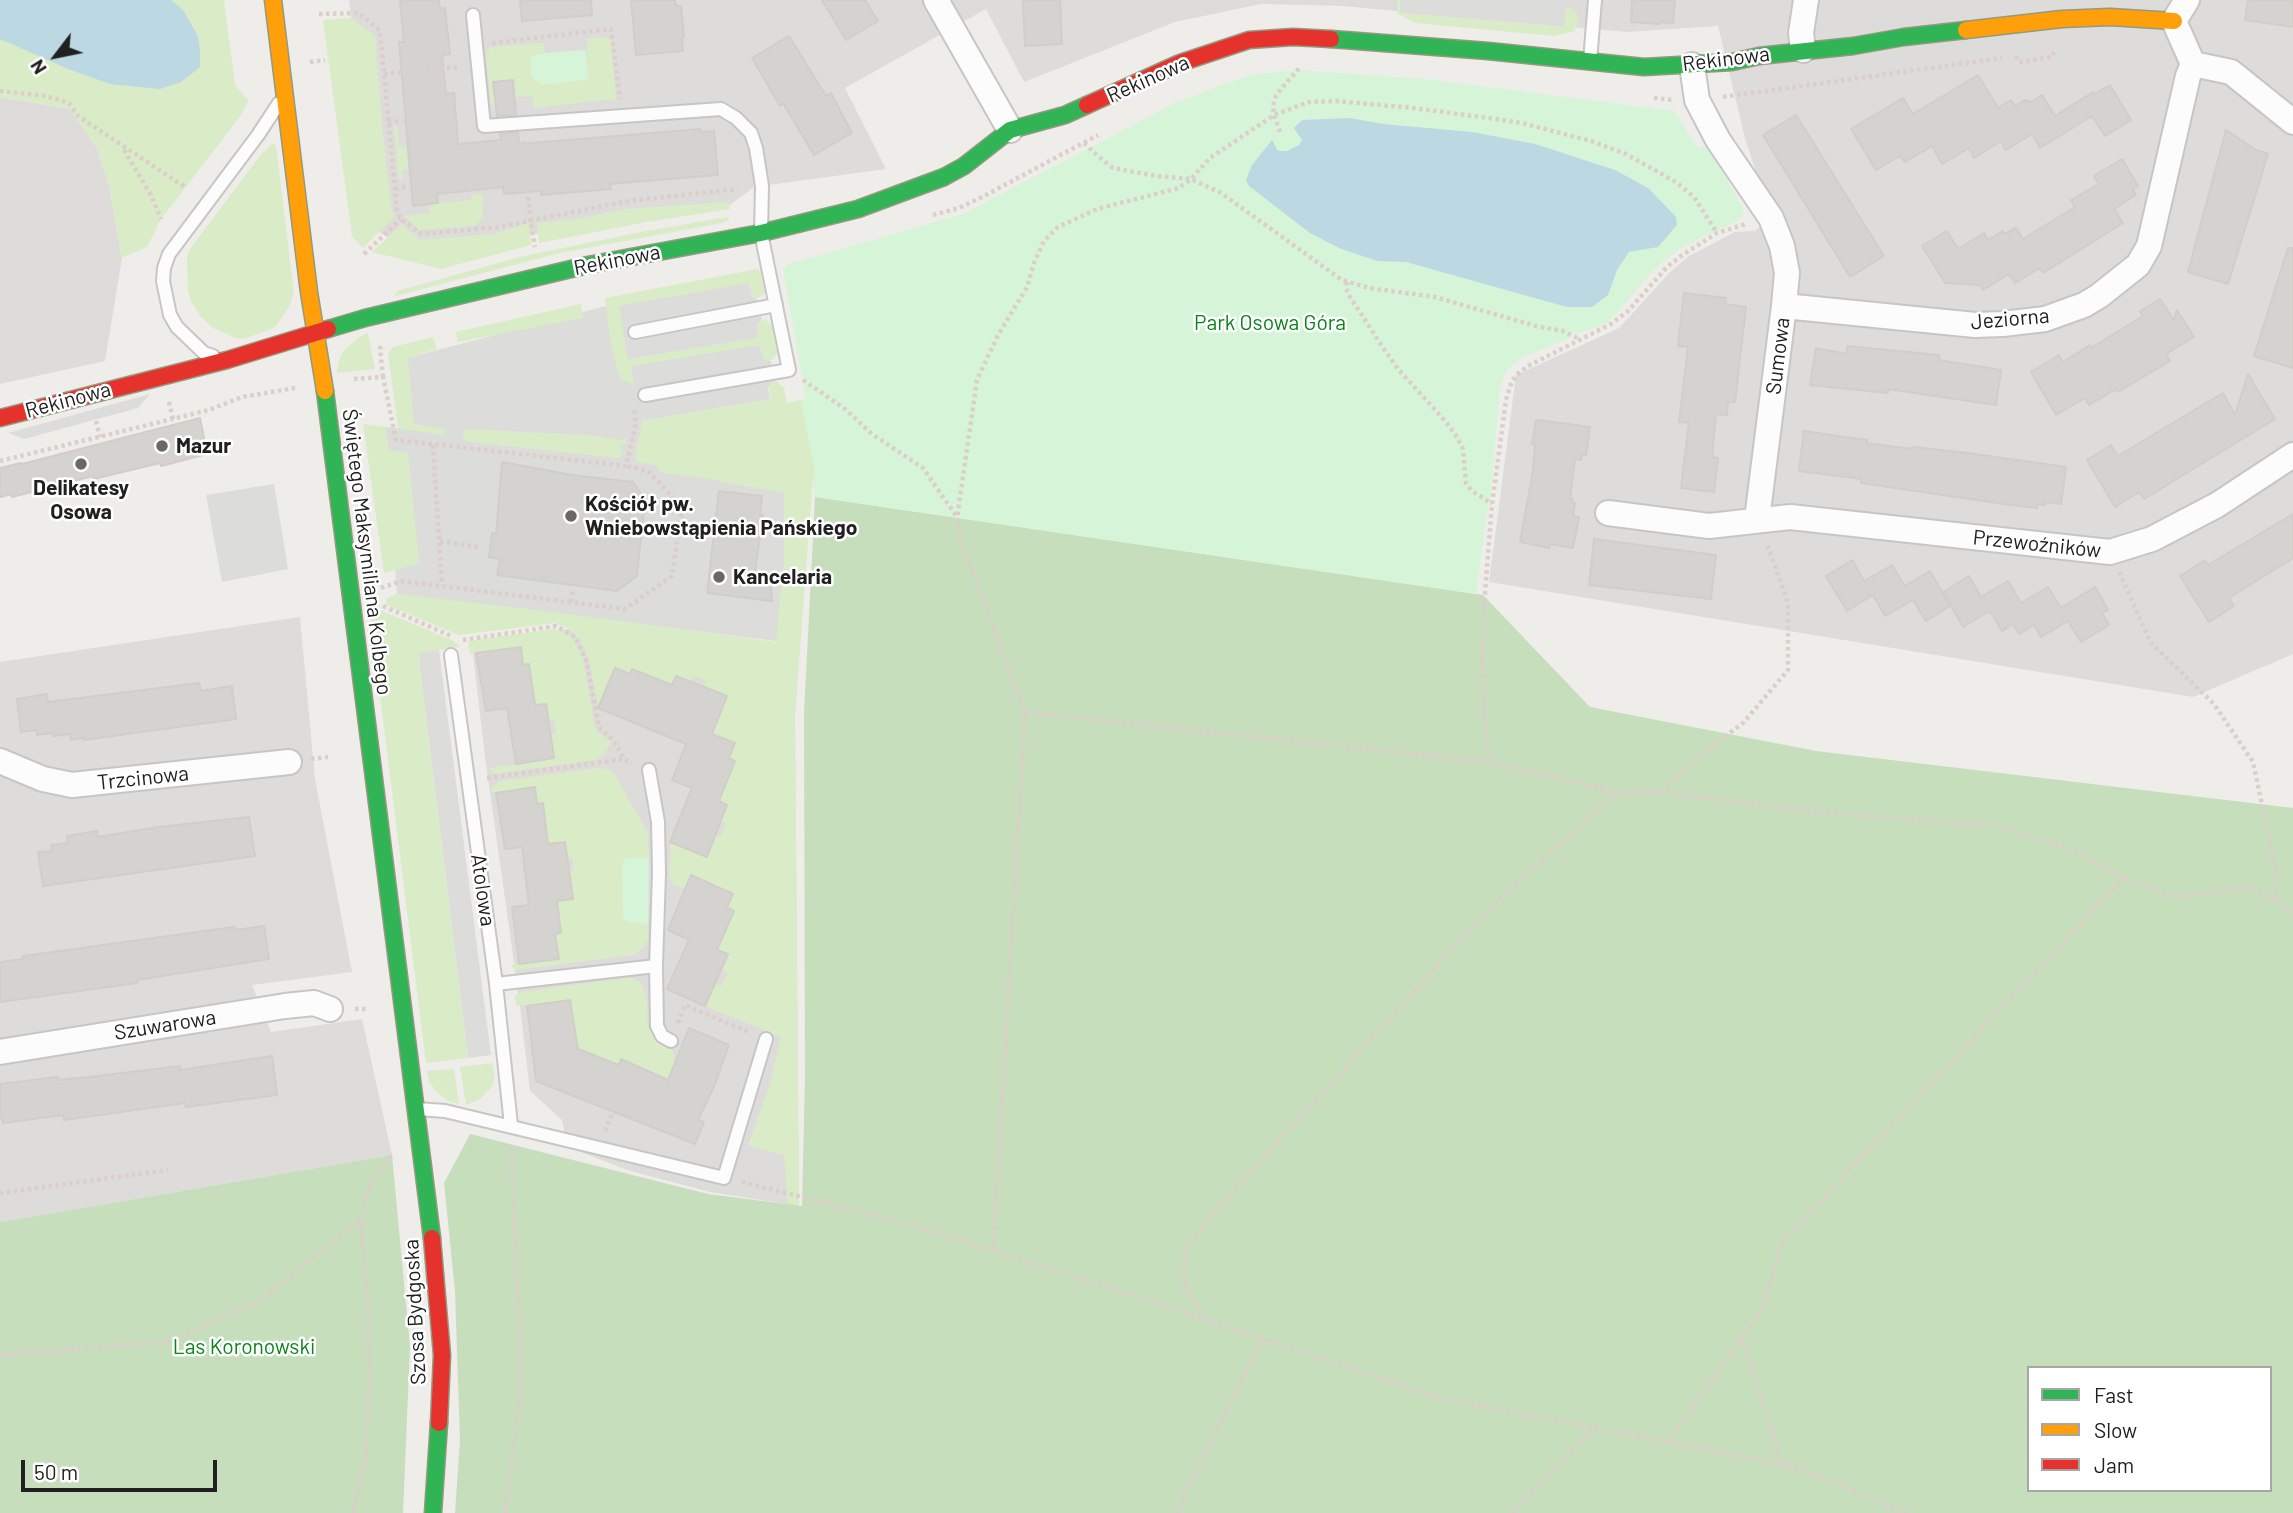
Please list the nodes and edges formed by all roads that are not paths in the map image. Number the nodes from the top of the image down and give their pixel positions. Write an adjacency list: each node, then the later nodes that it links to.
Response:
1 (273, 0): 12 (street, Świętego Maksymiliana Kolbego)
2 (936, 0): 14 (street)
3 (1595, 0): 9 (lane)
4 (1806, 0): 8 (street)
5 (2187, 0): 7 (street)
6 (473, 15): 15 (lane)
7 (2174, 21): 8 (street, Rekinowa); 10 (street)
8 (1803, 50): 11 (street, Rekinowa)
9 (1590, 61): 11 (street, Rekinowa); 14 (street, Rekinowa)
10 (2193, 64): 13 (street); 17 (street, Jeziorna)
11 (1692, 65): 17 (street, Sumowa)
12 (285, 92): 19 (street, Świętego Maksymiliana Kolbego); 20 (lane)
13 (2293, 122)
14 (1010, 130): 15 (street, Rekinowa)
15 (761, 233): 16 (lane); 19 (street, Rekinowa)
16 (776, 305): 18 (lane); 21 (lane)
17 (1784, 306): 25 (street, Sumowa)
18 (635, 332)
19 (316, 333): 20 (street, Rekinowa); 36 (street, Świętego Maksymiliana Kolbego)
20 (227, 360): 22 (street, Rekinowa)
21 (645, 395)
22 (0, 418)
23 (2293, 455): 25 (street, Przewoźników)
24 (1608, 513): 25 (street)
25 (1757, 519)
26 (451, 655): 31 (lane, Atolowa)
27 (0, 761): 28 (street, Trzcinowa)
28 (289, 762)
29 (649, 771): 30 (lane)
30 (656, 967): 31 (lane); 34 (lane)
31 (496, 984): 37 (lane, Atolowa)
32 (330, 1009): 35 (street, Szuwarowa)
33 (766, 1039): 37 (lane)
34 (671, 1041)
35 (0, 1052)
36 (417, 1109): 37 (lane); 38 (street, Szosa Bydgoska)
37 (511, 1125)
38 (433, 1513)

